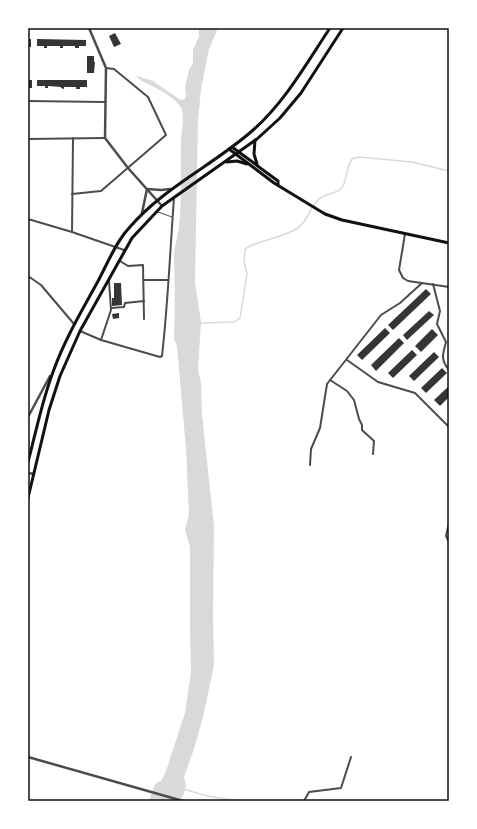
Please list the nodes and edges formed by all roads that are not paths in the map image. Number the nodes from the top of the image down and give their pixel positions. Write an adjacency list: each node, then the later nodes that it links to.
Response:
1 (89, 28): 4 (street)
2 (330, 28): 11 (main road)
3 (342, 28): 10 (main road)
4 (106, 68): 6 (street); 17 (street)
5 (28, 100): 6 (street)
6 (106, 102): 8 (street)
7 (73, 138): 8 (street); 9 (street); 22 (street)
8 (105, 138): 17 (street)
9 (28, 139)
10 (255, 140): 13 (main road); 16 (main road)
11 (232, 147): 12 (main road); 13 (main road)
12 (229, 149): 14 (main road); 21 (main road)
13 (239, 152): 14 (main road); 16 (main road)
14 (236, 154): 15 (main road); 18 (main road)
15 (223, 163): 18 (main road); 23 (main road)
16 (258, 166): 19 (main road)
17 (128, 168): 20 (street); 22 (street)
18 (255, 169): 19 (main road)
19 (278, 184): 31 (main road)
20 (146, 188): 21 (street); 24 (street); 27 (street)
21 (170, 189): 24 (main road)
22 (72, 194): 30 (street)
23 (174, 197): 25 (main road); 28 (street)
24 (156, 200): 25 (street); 27 (main road)
25 (162, 206): 26 (main road)
26 (156, 212): 28 (lane); 34 (main road)
27 (142, 214): 33 (main road)
28 (173, 217): 39 (street)
29 (28, 219): 30 (street)
30 (72, 232): 33 (street)
31 (406, 234): 32 (main road); 40 (street)
32 (449, 243)
33 (117, 247): 34 (street); 46 (main road)
34 (124, 250): 35 (main road)
35 (119, 260): 37 (main road); 38 (street)
36 (28, 276): 46 (street)
37 (109, 279): 44 (street); 47 (main road)
38 (143, 280): 39 (street); 43 (street)
39 (168, 280): 48 (street)
40 (422, 283): 41 (street); 49 (street)
41 (433, 284): 42 (street); 50 (street)
42 (449, 287)
43 (144, 301): 44 (street); 45 (street)
44 (111, 308): 48 (street)
45 (144, 319)
46 (75, 325): 51 (main road)
47 (80, 332): 48 (street); 59 (main road)
48 (101, 340)
49 (347, 360): 52 (street); 54 (street)
50 (449, 370)
51 (53, 373): 53 (street); 56 (main road)
52 (330, 380): 55 (street); 57 (street)
53 (28, 417)
54 (449, 427)
55 (373, 454)
56 (28, 462)
57 (310, 465)
58 (28, 473): 59 (street)
59 (34, 474): 60 (main road)
60 (28, 498)
61 (449, 523): 62 (street)
62 (449, 542)
63 (351, 756): 65 (street)
64 (28, 757): 66 (street)
65 (305, 800)
66 (183, 801)

